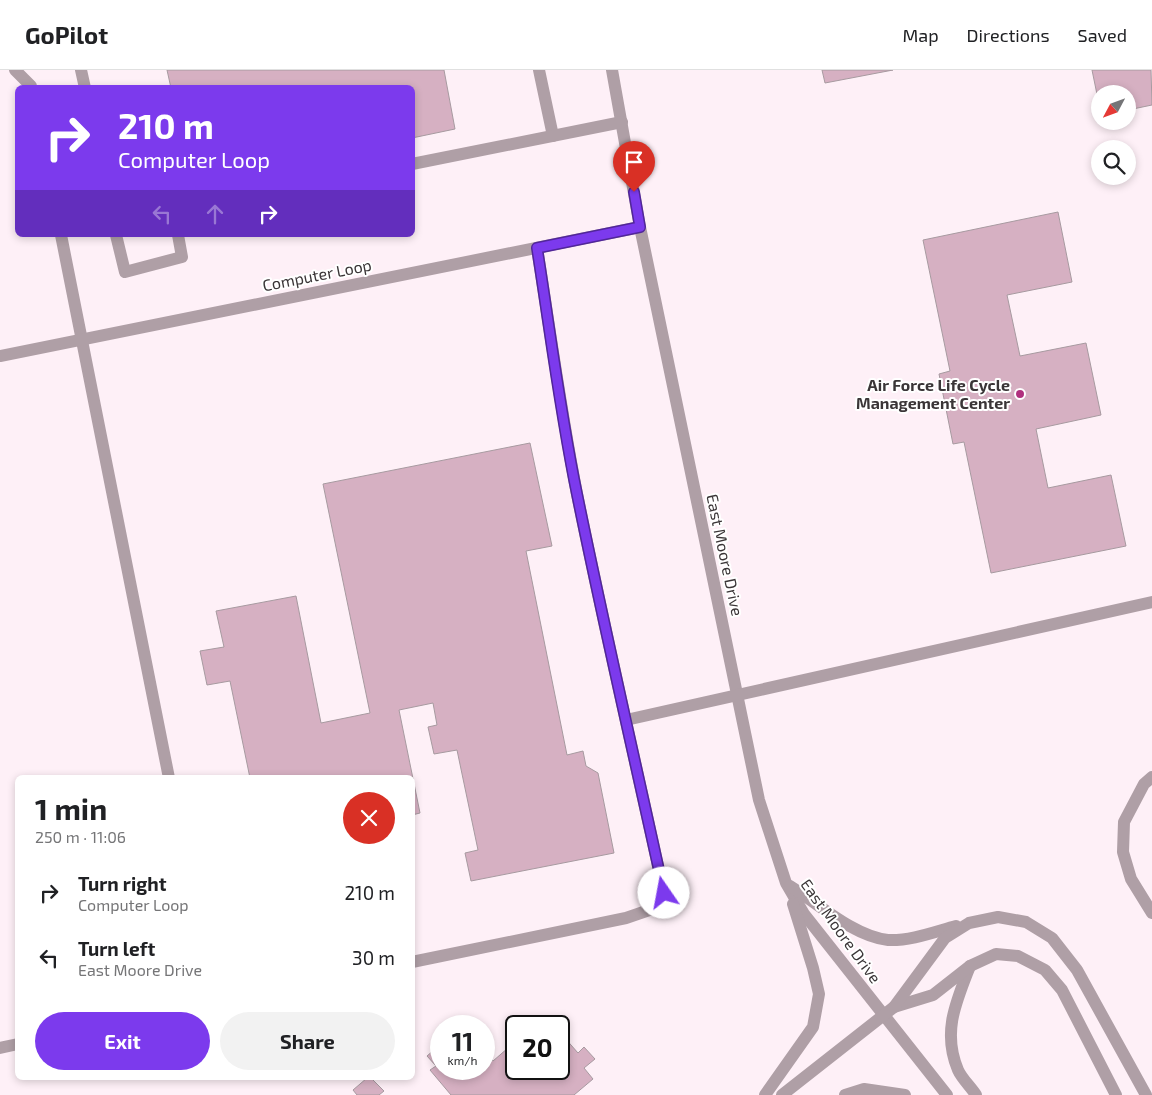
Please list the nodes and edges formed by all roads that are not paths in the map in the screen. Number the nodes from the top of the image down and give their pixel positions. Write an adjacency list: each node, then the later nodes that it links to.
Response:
1 (15, 70): 6 (street)
2 (27, 70): 7 (street)
3 (81, 70): 8 (street)
4 (539, 70): 10 (street)
5 (612, 70): 9 (street, East Moore Drive)
6 (29, 85)
7 (31, 85)
8 (84, 85)
9 (622, 122): 10 (street); 12 (street, East Moore Drive)
10 (553, 136): 11 (street)
11 (415, 163)
12 (640, 227): 16 (street, Computer Loop); 20 (street, East Moore Drive)
13 (61, 237): 17 (street)
14 (116, 237): 15 (street)
15 (178, 237)
16 (537, 248): 17 (street, Computer Loop); 21 (street)
17 (82, 339): 18 (street, Computer Loop); 22 (street)
18 (0, 356)
19 (1152, 602): 20 (street)
20 (737, 695): 21 (street); 24 (street, East Moore Drive)
21 (626, 720): 27 (street)
22 (168, 775)
23 (1152, 777): 25 (street)
24 (786, 883): 26 (street); 30 (street, East Moore Drive); 33 (street)
25 (1151, 911)
26 (968, 923): 29 (street); 40 (street)
27 (415, 961)
28 (970, 966): 29 (street); 38 (street); 39 (street)
29 (894, 1007): 30 (street)
30 (884, 1015): 34 (street); 37 (street, East Moore Drive)
31 (15, 1045): 32 (street)
32 (0, 1048)
33 (765, 1095)
34 (782, 1095)
35 (845, 1095): 36 (street)
36 (905, 1095)
37 (947, 1095)
38 (976, 1095)
39 (1116, 1095)
40 (1146, 1095)

